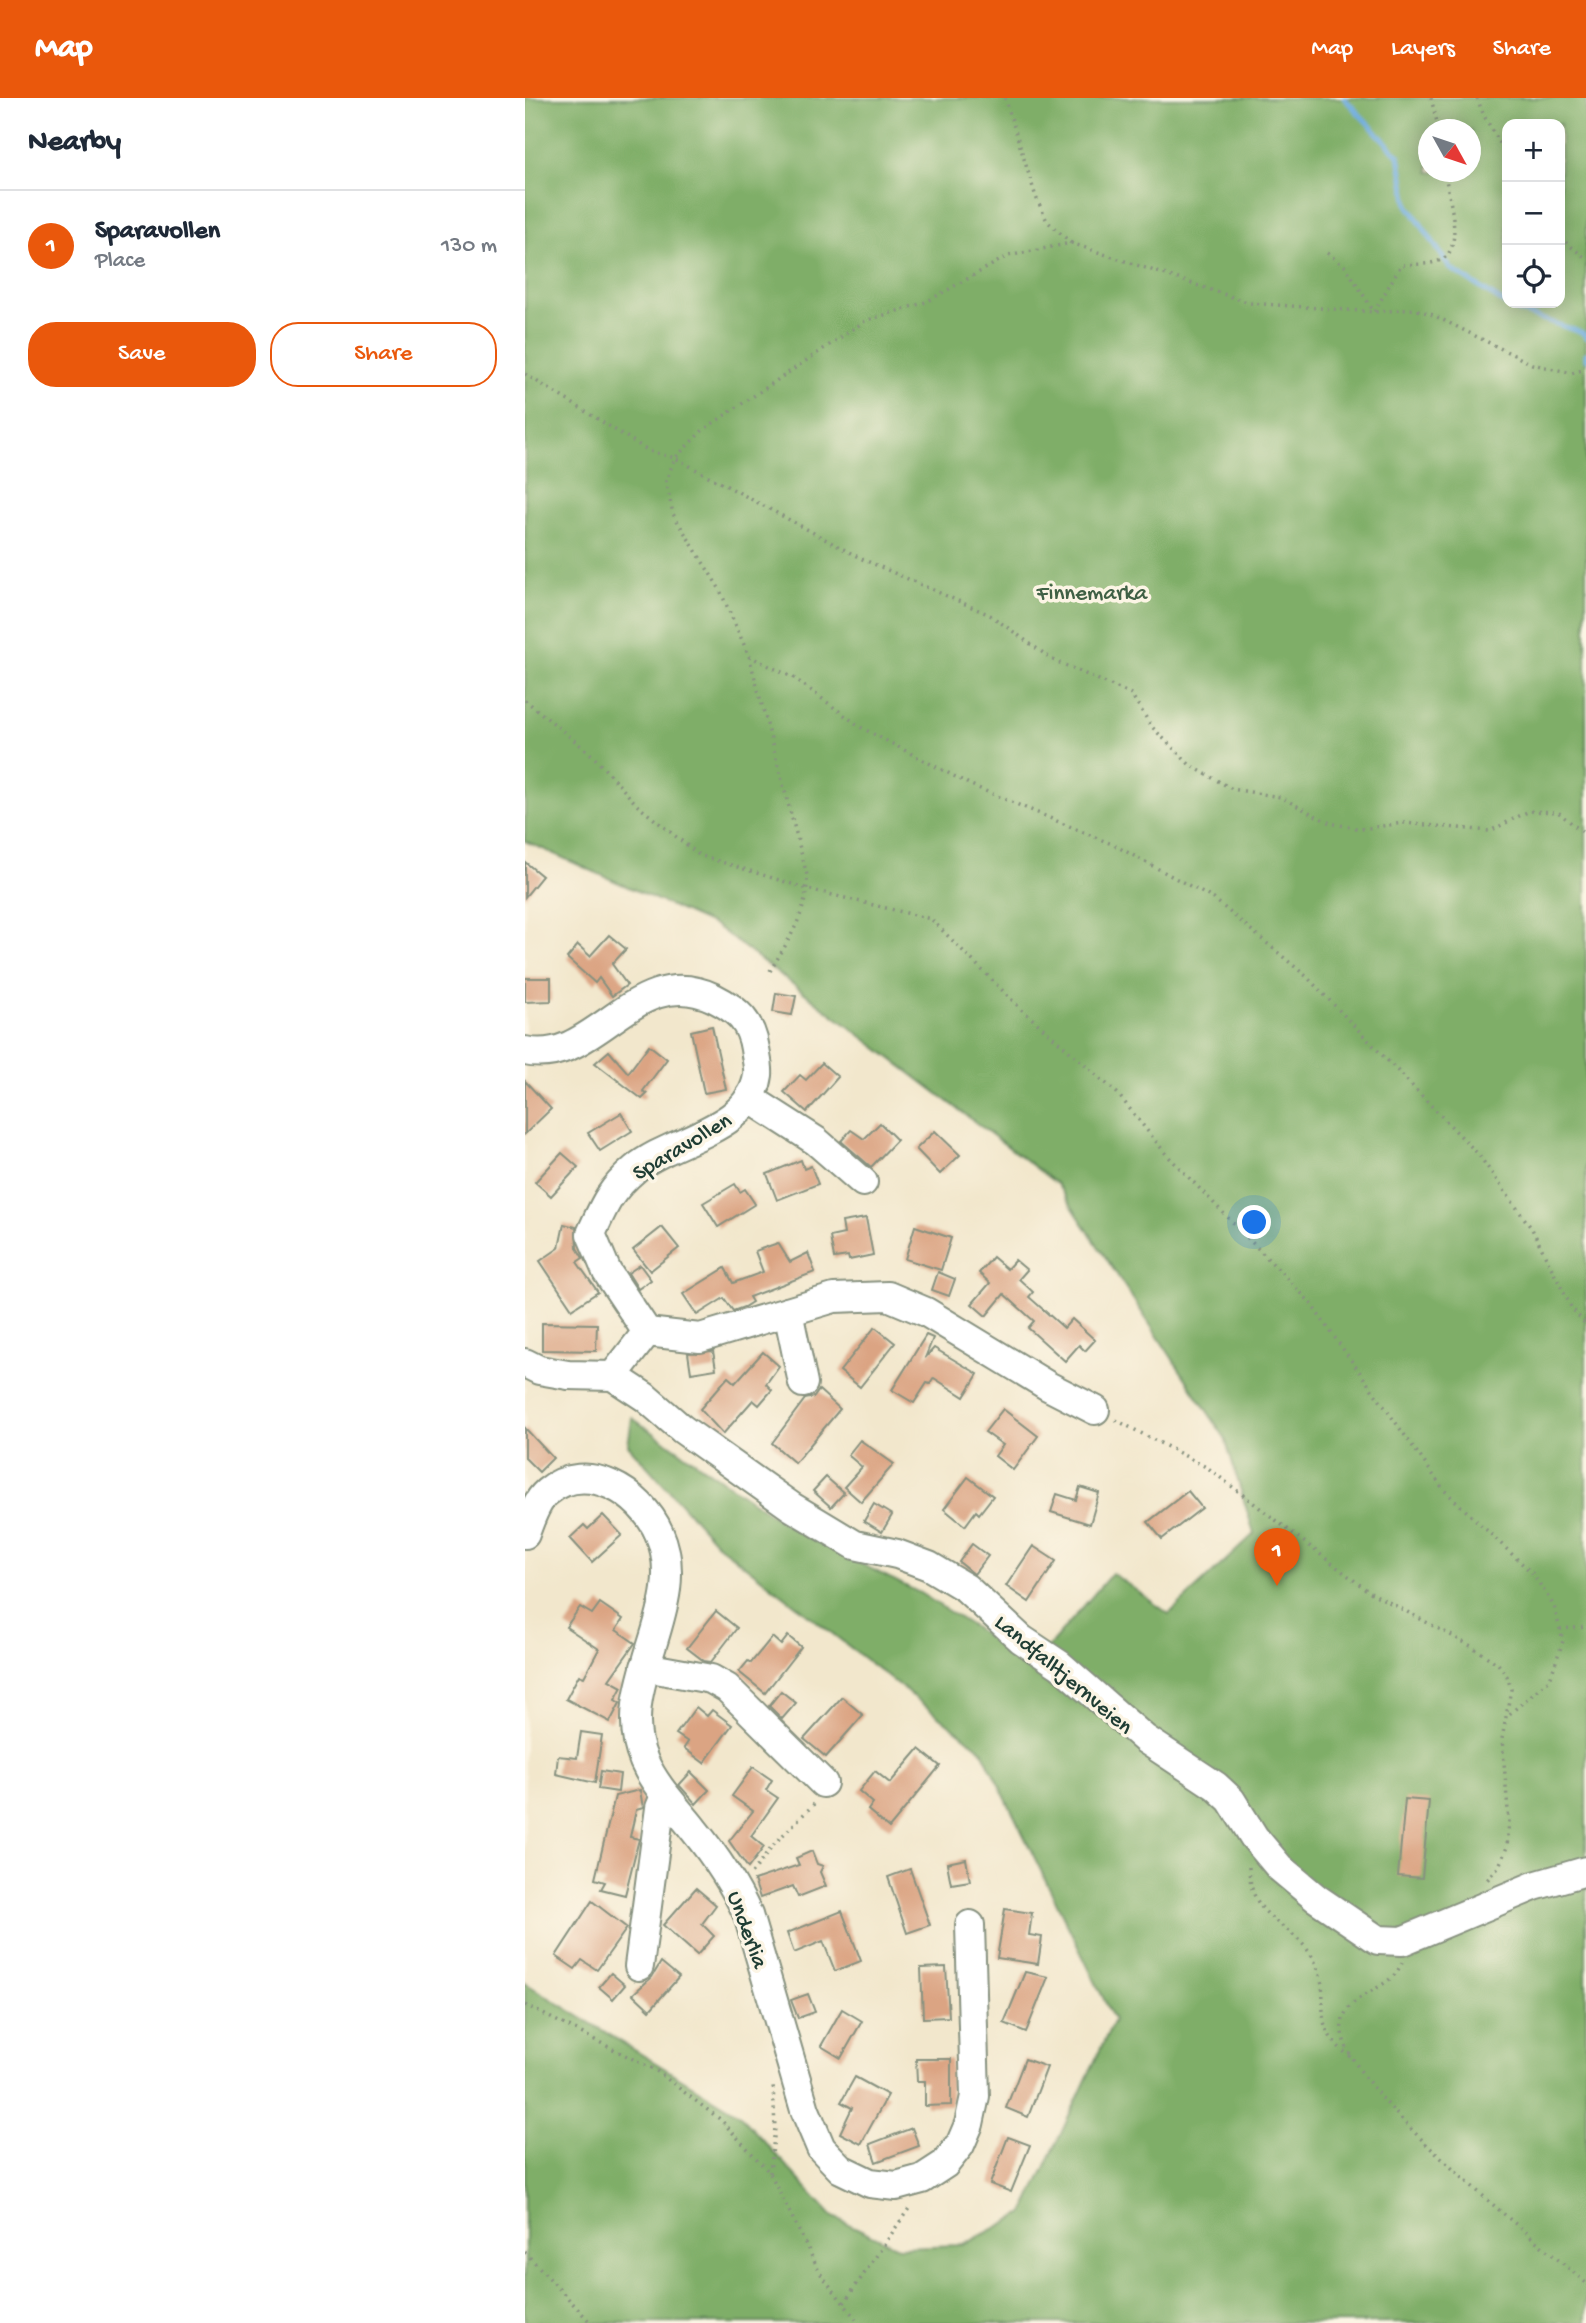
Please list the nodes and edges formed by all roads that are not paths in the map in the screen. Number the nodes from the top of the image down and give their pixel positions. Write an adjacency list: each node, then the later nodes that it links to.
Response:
1 (525, 1051): 2 (street, Sparavollen)
2 (749, 1098): 3 (street); 5 (street, Sparavollen)
3 (863, 1182)
4 (788, 1312): 5 (street); 8 (street); 9 (street)
5 (647, 1332): 7 (street)
6 (525, 1363): 7 (street)
7 (613, 1376): 14 (street, Landfalltjernveien)
8 (803, 1383)
9 (1095, 1410)
10 (525, 1534): 11 (street, Underlia)
11 (645, 1667): 12 (street); 13 (street, Underlia)
12 (823, 1783)
13 (665, 1796): 15 (street, Underlia); 16 (street)
14 (1586, 1871)
15 (970, 1925)
16 (639, 1966)

